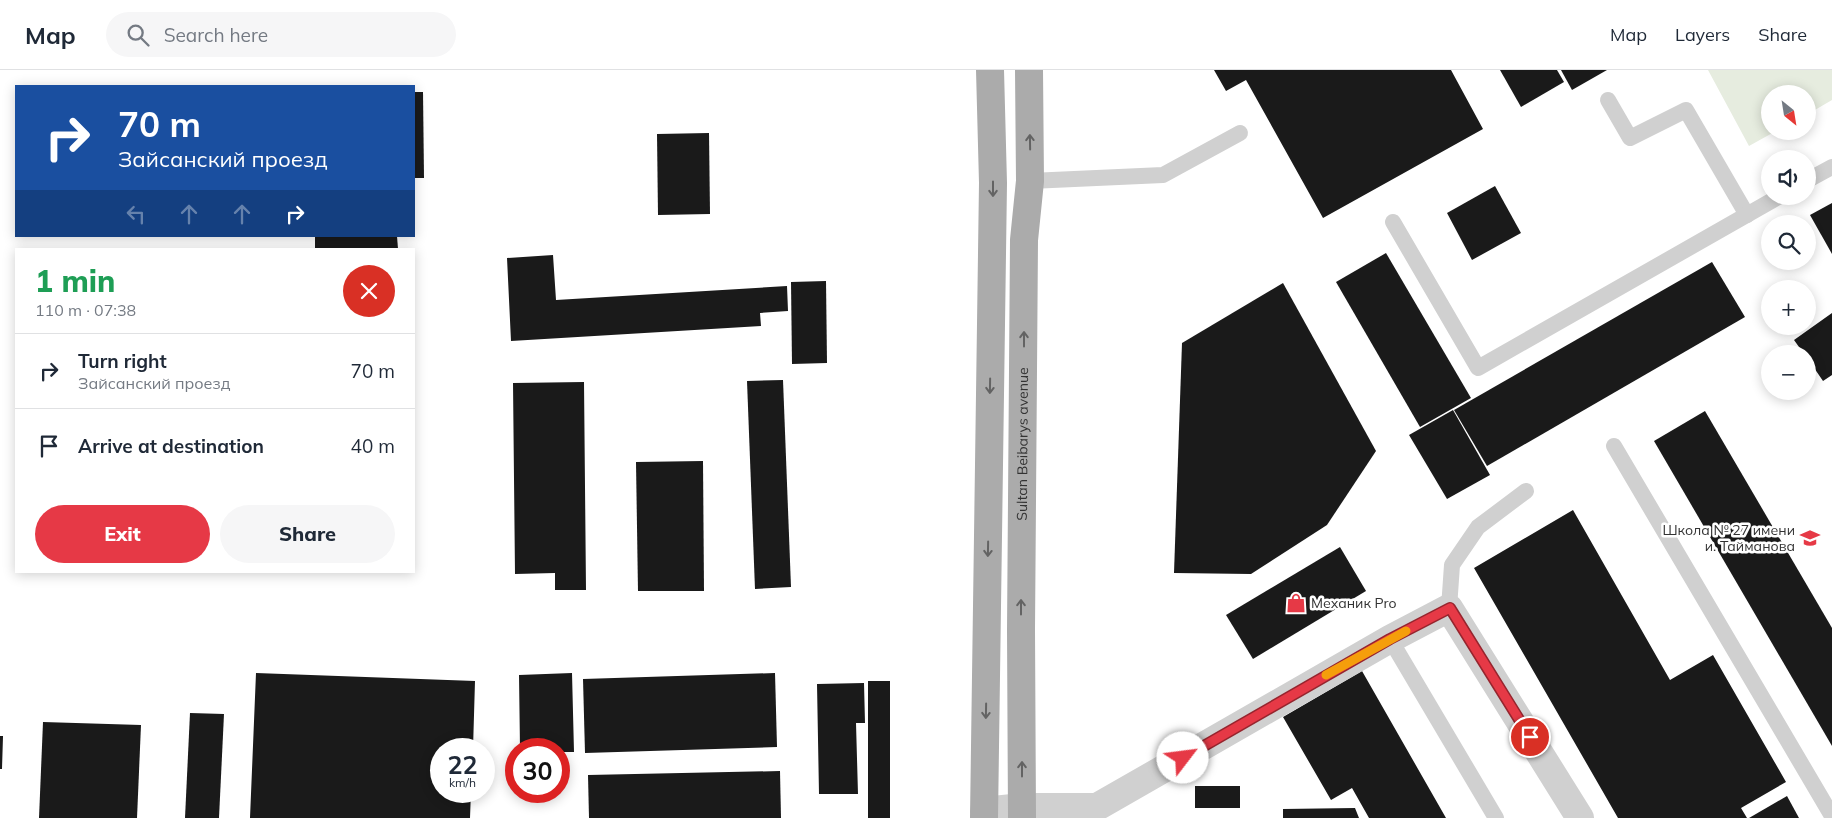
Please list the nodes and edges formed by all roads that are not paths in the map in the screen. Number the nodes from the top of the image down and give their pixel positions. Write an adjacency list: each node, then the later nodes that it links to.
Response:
1 (990, 70): 17 (main road, one-way to 17)
2 (1029, 70): 7 (main road, Sultan Beibarys avenue, one-way to 2)
3 (1608, 100): 9 (lane)
4 (1240, 134): 7 (lane)
5 (1832, 166): 6 (lane)
6 (1816, 175)
7 (1030, 181): 15 (main road, Sultan Beibarys avenue, one-way to 7)
8 (1764, 205): 9 (lane)
9 (1747, 215): 10 (lane)
10 (1393, 222)
11 (1614, 446): 18 (lane)
12 (1526, 491): 13 (lane)
13 (1450, 608): 14 (street); 20 (street)
14 (1390, 639): 16 (street); 19 (lane)
15 (1022, 813): 16 (street); 17 (street)
16 (1100, 813)
17 (984, 814)
18 (1832, 816)
19 (1496, 818)
20 (1580, 818)

